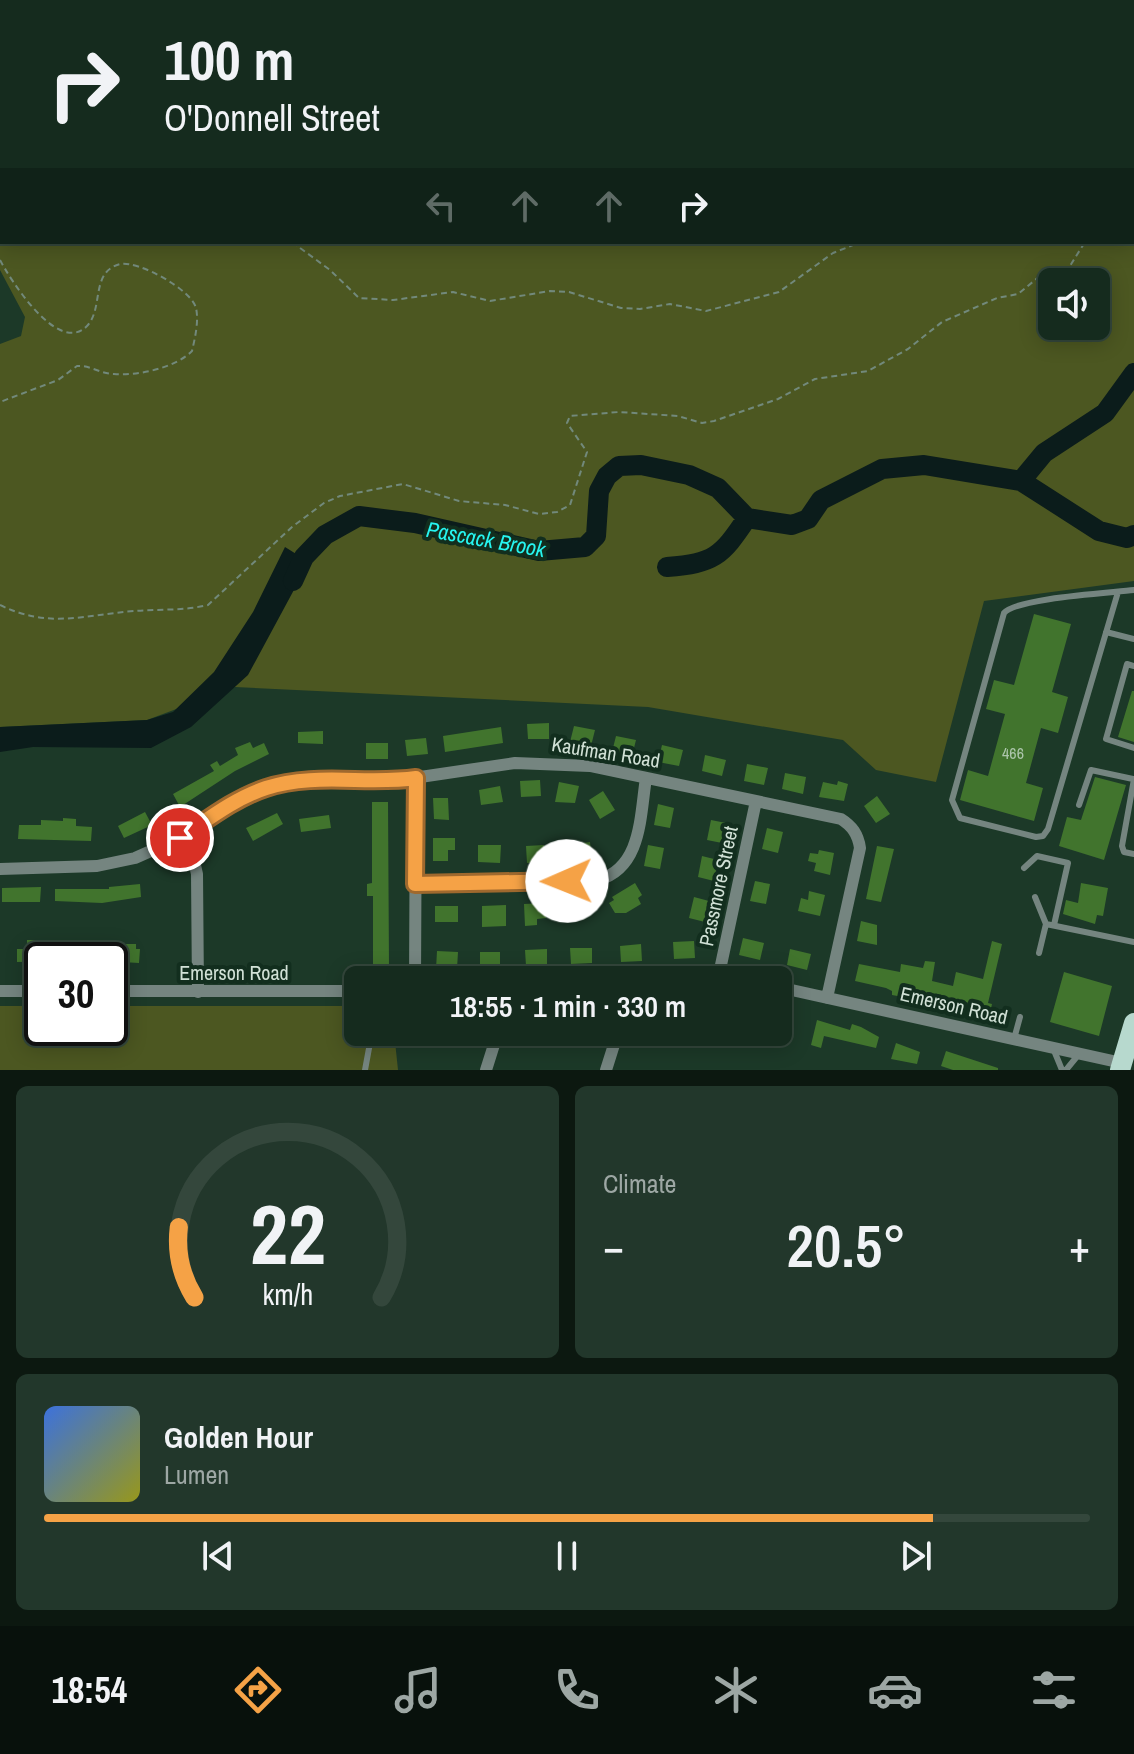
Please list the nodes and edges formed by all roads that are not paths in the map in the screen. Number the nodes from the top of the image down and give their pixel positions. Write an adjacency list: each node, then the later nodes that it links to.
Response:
1 (1134, 590): 2 (lane)
2 (1118, 592): 3 (lane); 3 (lane)
3 (1106, 632): 4 (lane)
4 (1134, 639)
5 (1134, 666): 6 (lane)
6 (1134, 748)
7 (416, 778): 8 (street, Kaufman Road); 12 (street, Kaufman Road); 16 (street)
8 (646, 778): 10 (street, Kaufman Road); 16 (street)
9 (1134, 779): 11 (lane); 13 (lane)
10 (756, 801): 22 (street, Passmore Street); 29 (street, Kaufman Road)
11 (1079, 805)
12 (180, 838): 15 (street, Kaufman Road); 28 (street)
13 (1134, 854)
14 (1024, 868): 18 (lane)
15 (0, 869)
16 (415, 884): 21 (street)
17 (1035, 897): 18 (lane)
18 (1050, 925): 19 (lane); 20 (lane)
19 (1134, 942)
20 (1039, 953)
21 (415, 966)
22 (721, 966)
23 (792, 990): 29 (street, Emerson Road)
24 (0, 991): 25 (street)
25 (24, 991)
26 (128, 991): 28 (street, Emerson Road)
27 (344, 991): 28 (street, Emerson Road)
28 (198, 992)
29 (827, 998): 32 (street, Emerson Road)
30 (1020, 1017): 32 (lane)
31 (1134, 1023): 38 (main road)
32 (1014, 1039): 36 (street, Emerson Road)
33 (369, 1046): 39 (lane)
34 (494, 1046): 40 (street)
35 (614, 1046): 41 (street)
36 (1053, 1048): 37 (street, Emerson Road); 42 (lane)
37 (1079, 1054): 38 (street, Emerson Road); 42 (lane)
38 (1121, 1067)
39 (365, 1070)
40 (486, 1070)
41 (606, 1070)
42 (1064, 1070)

